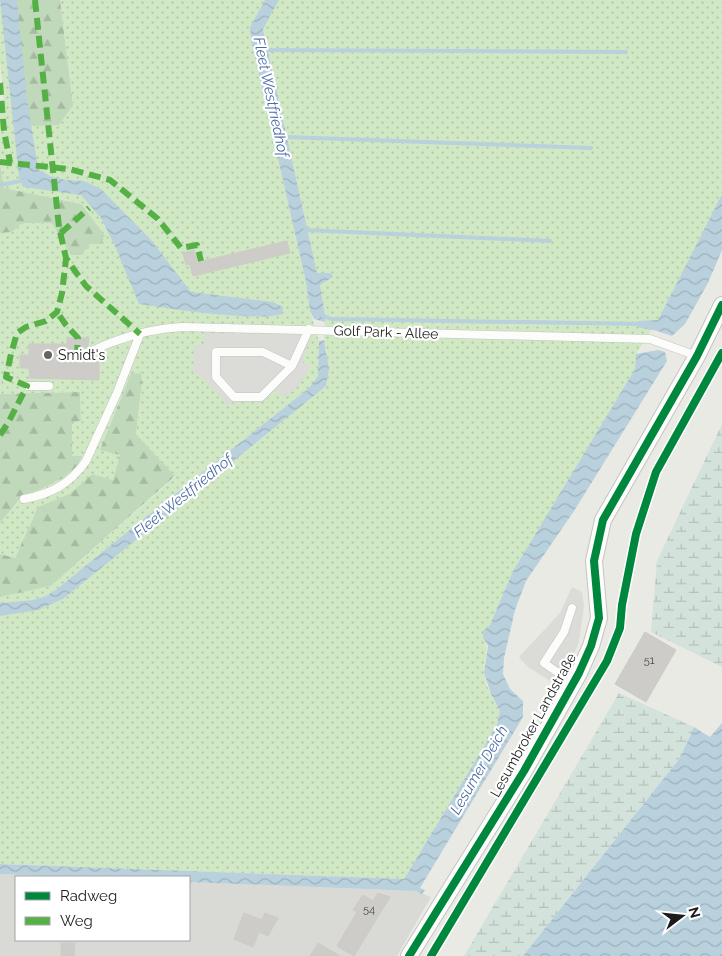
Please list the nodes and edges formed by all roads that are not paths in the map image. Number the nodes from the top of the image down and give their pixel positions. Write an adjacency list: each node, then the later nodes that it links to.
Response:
1 (722, 305): 5 (street, Lesumbroker Landstraße)
2 (309, 329): 3 (lane, Golf Park - Allee); 5 (lane, Golf Park - Allee); 6 (lane)
3 (140, 334): 4 (lane, Golf Park - Allee); 9 (lane)
4 (77, 355)
5 (697, 356): 11 (street, Lesumbroker Landstraße)
6 (292, 366): 6 (lane)
7 (26, 386): 8 (lane)
8 (49, 386)
9 (24, 499)
10 (572, 608): 11 (lane)
11 (573, 683): 12 (street, Lesumbroker Landstraße)
12 (409, 956)

